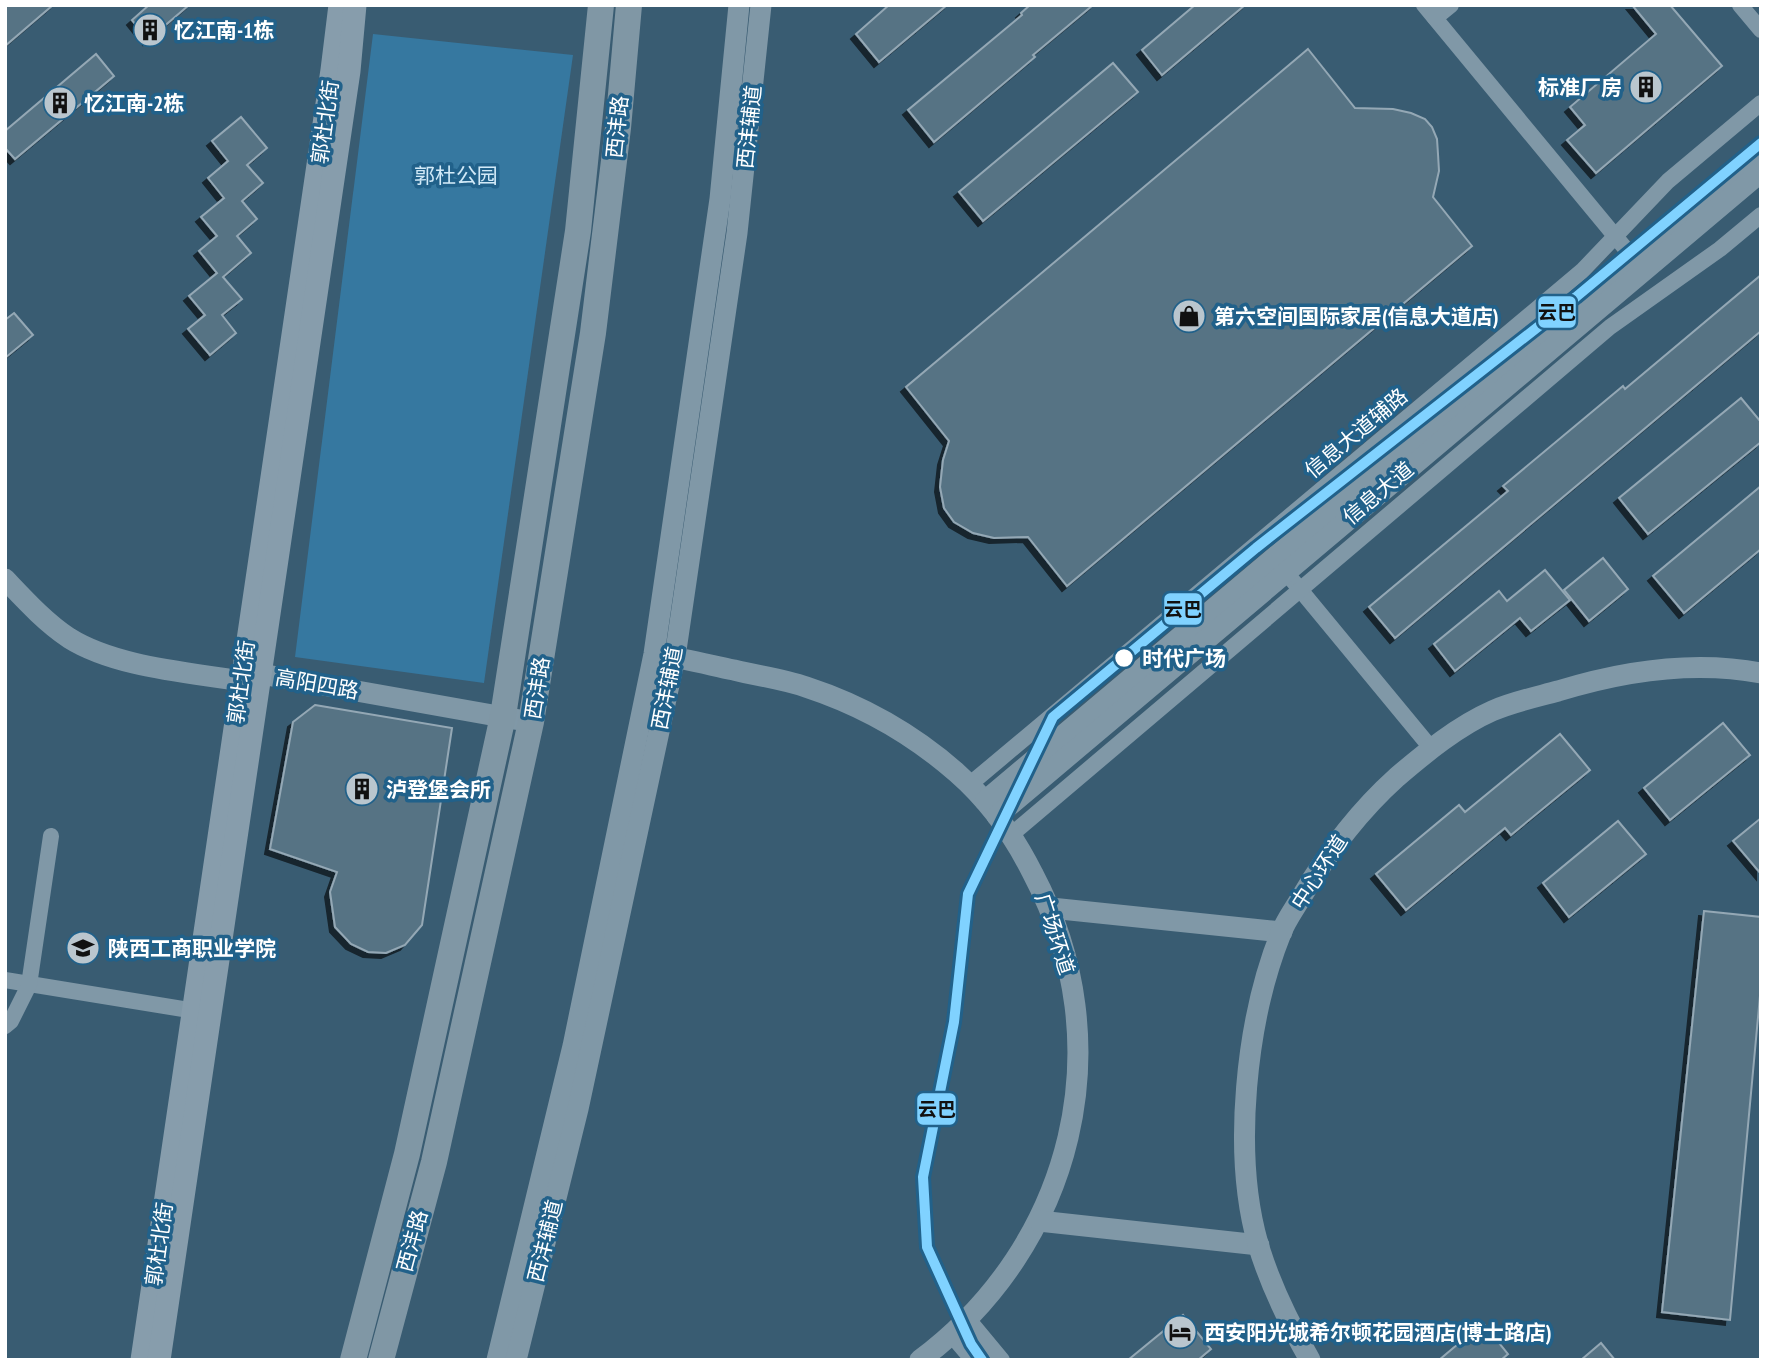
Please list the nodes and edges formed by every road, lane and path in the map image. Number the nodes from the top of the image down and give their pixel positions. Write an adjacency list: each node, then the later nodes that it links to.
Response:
1 (340, 5): 23 (main road, 郭杜北街)
2 (355, 5): 23 (main road, 郭杜北街)
3 (601, 5): 24 (highway, 西沣路)
4 (629, 5): 25 (highway, 西沣路)
5 (738, 5): 21 (street, 西沣辅道)
6 (761, 5): 21 (street, 西沣辅道)
7 (1424, 5): 10 (street)
8 (1451, 5): 10 (street)
9 (1740, 5): 11 (street)
10 (1435, 18): 16 (street)
11 (1761, 30)
12 (1761, 103): 16 (street, 信息大道辅路)
13 (1761, 148): 17 (street, 信息大道)
14 (1761, 172): 17 (street, 信息大道)
15 (1761, 215): 20 (street)
16 (1616, 237): 17 (street); 27 (street, 信息大道辅路)
17 (1638, 264): 18 (street, 信息大道)
18 (1280, 565): 20 (street); 28 (street, 信息大道)
19 (5, 579): 23 (street, 高阳四路)
20 (1300, 589): 26 (street); 29 (street)
21 (664, 656): 27 (street, 广场环道); 44 (street, 西沣辅道); 45 (street, 西沣辅道)
22 (1761, 673): 26 (street, 中心环道)
23 (251, 678): 24 (street, 高阳四路); 35 (main road, 郭杜北街)
24 (503, 716): 25 (street, 高阳四路); 42 (highway, 西沣路)
25 (531, 722): 43 (highway, 西沣路)
26 (1432, 748): 32 (street, 中心环道)
27 (969, 785): 28 (street, 广场环道)
28 (991, 808): 29 (street, 广场环道)
29 (1011, 835): 31 (street, 广场环道)
30 (51, 836): 34 (street)
31 (1051, 908): 32 (street); 37 (street, 广场环道)
32 (1282, 932): 38 (street, 中心环道)
33 (5, 980): 34 (street)
34 (29, 985): 35 (street); 36 (street)
35 (202, 1012): 40 (main road, 郭杜北街); 41 (main road, 郭杜北街)
36 (5, 1026)
37 (1039, 1221): 38 (street); 39 (street, 广场环道)
38 (1258, 1245): 48 (street, 中心环道)
39 (940, 1348): 46 (street); 47 (street)
40 (142, 1360)
41 (159, 1360)
42 (353, 1360)
43 (381, 1360)
44 (497, 1360)
45 (516, 1360)
46 (976, 1360)
47 (1002, 1360)
48 (1310, 1360)

